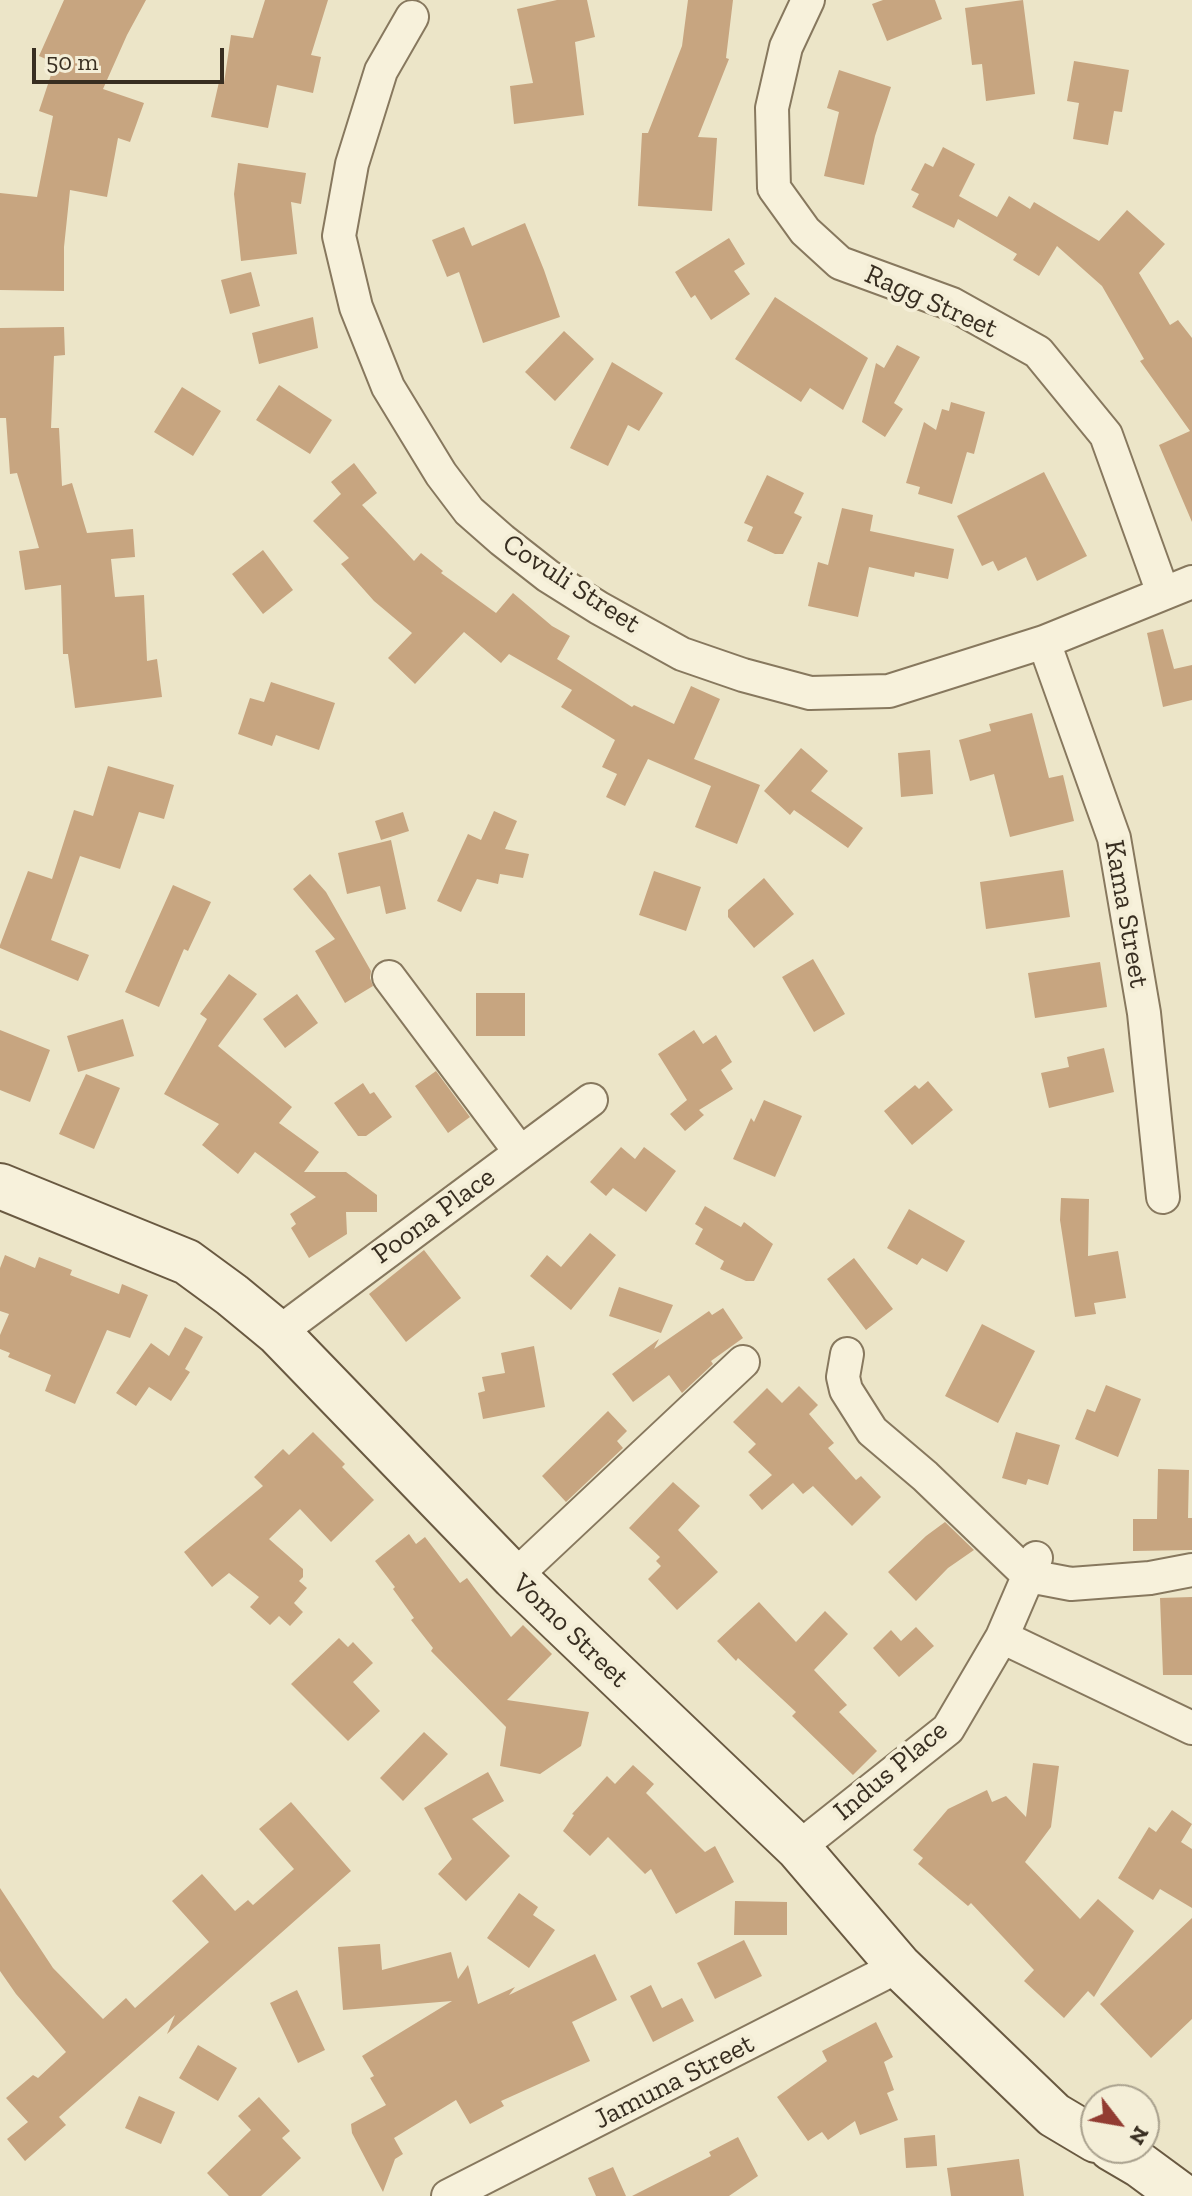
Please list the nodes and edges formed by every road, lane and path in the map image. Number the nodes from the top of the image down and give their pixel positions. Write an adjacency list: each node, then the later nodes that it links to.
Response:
1 (808, 0): 3 (street, Ragg Street)
2 (412, 17): 4 (street, Covuli Street)
3 (1178, 588): 4 (street, Covuli Street)
4 (1044, 642): 9 (street, Kama Street)
5 (389, 977): 7 (street)
6 (591, 1100): 7 (street, Poona Place)
7 (520, 1152): 10 (street, Poona Place)
8 (0, 1186): 10 (main road, Vomo Street)
9 (1163, 1197)
10 (278, 1333): 15 (main road, Vomo Street)
11 (847, 1354): 13 (street)
12 (743, 1362): 15 (street)
13 (1033, 1566): 14 (street); 16 (street, Indus Place)
14 (1192, 1570)
15 (514, 1577): 18 (main road, Vomo Street)
16 (1002, 1637): 17 (street); 18 (street, Indus Place)
17 (1192, 1728)
18 (798, 1848): 19 (main road, Vomo Street)
19 (899, 1966): 20 (main road, Vomo Street); 22 (street, Jamuna Street)
20 (1080, 2130)
21 (1138, 2164): 24 (main road)
22 (506, 2183): 23 (street, Jamuna Street)
23 (448, 2196)
24 (1182, 2196)

